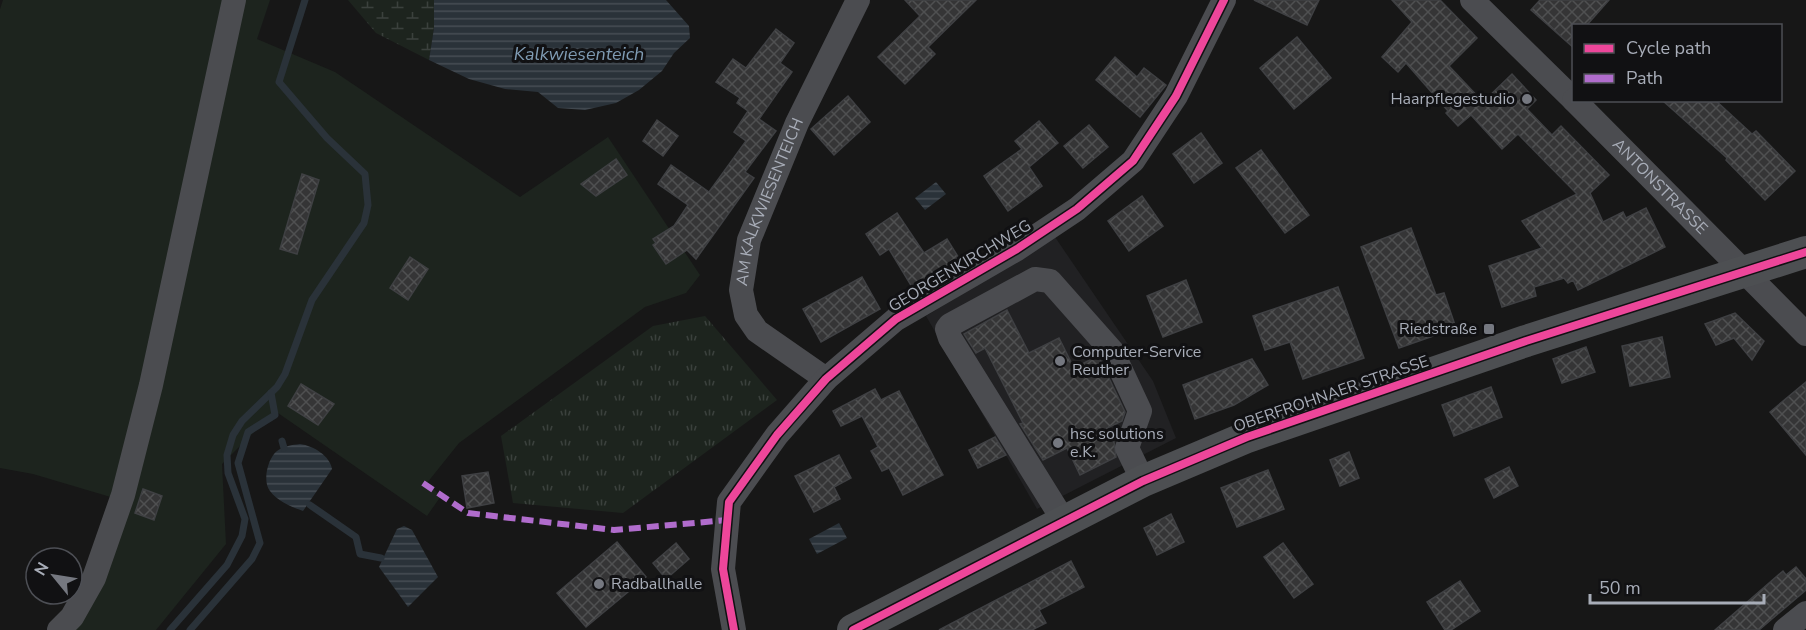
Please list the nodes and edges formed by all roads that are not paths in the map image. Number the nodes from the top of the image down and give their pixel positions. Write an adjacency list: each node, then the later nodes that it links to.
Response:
1 (234, 0): 14 (street)
2 (858, 0): 10 (street, AM KALKWIESENTEICH)
3 (1224, 0): 10 (street, GEORGENKIRCHWEG)
4 (1472, 0): 5 (street, ANTONSTRASSE)
5 (1572, 98)
6 (1576, 102): 8 (street, ANTONSTRASSE)
7 (1806, 252): 8 (main road, OBERFROHNAER STRASSE)
8 (1747, 272): 9 (street); 11 (main road, OBERFROHNAER STRASSE)
9 (1806, 334)
10 (826, 379): 15 (street, GEORGENKIRCHWEG)
11 (1143, 481): 12 (main road, OBERFROHNAER STRASSE); 12 (street)
12 (1065, 523): 16 (main road, OBERFROHNAER STRASSE)
13 (1806, 613): 17 (street)
14 (58, 630)
15 (734, 630)
16 (853, 630)
17 (1785, 630)

